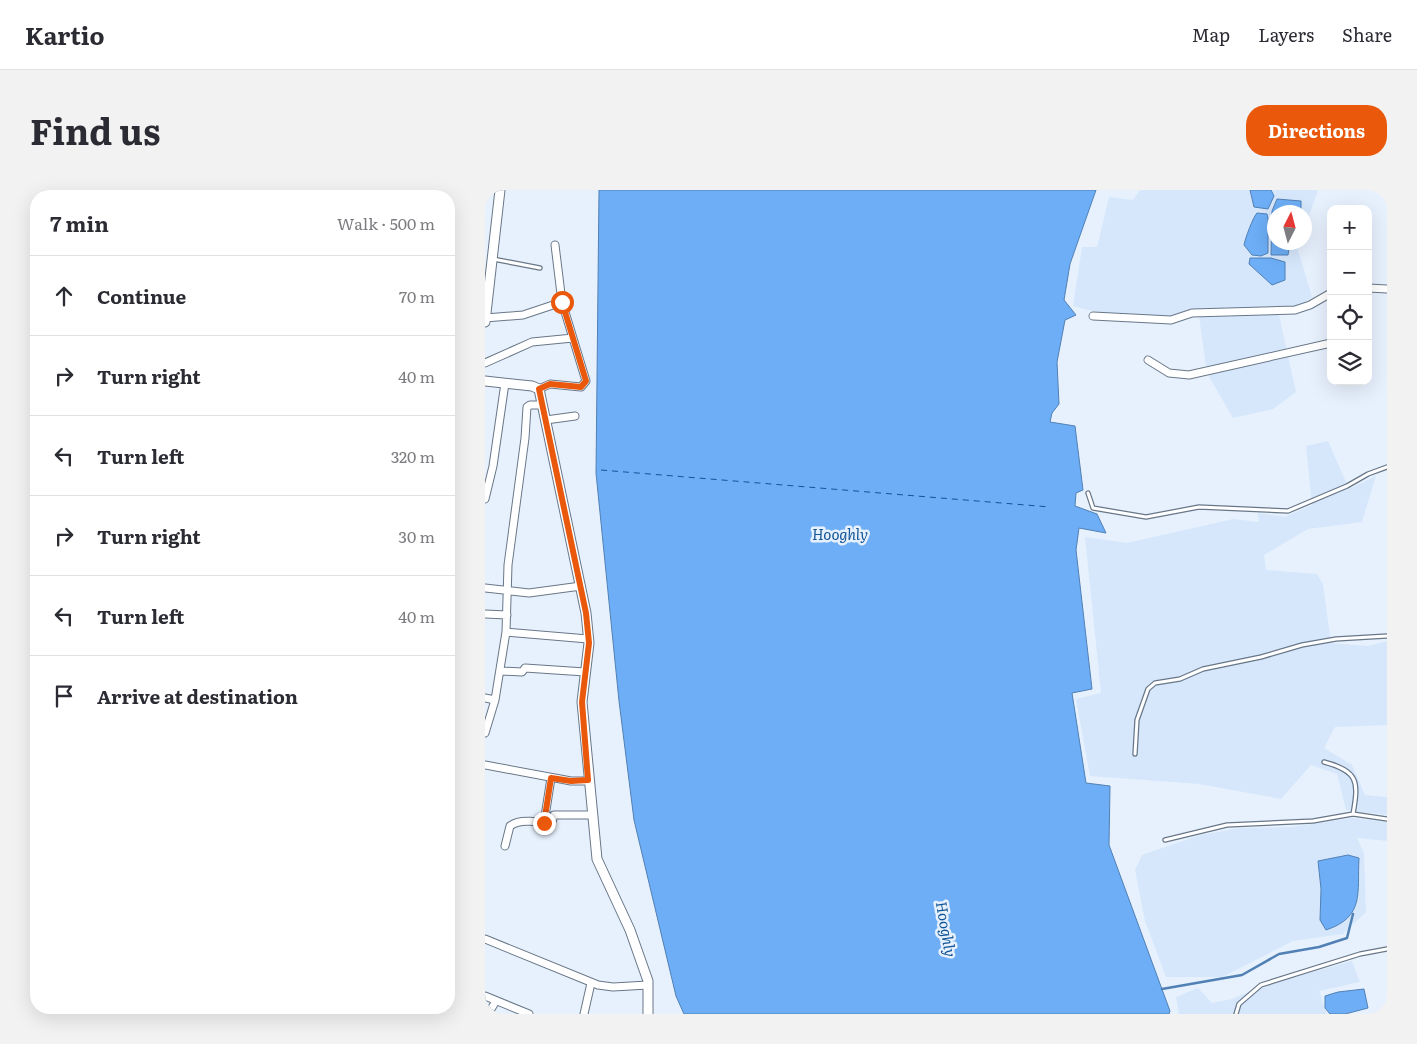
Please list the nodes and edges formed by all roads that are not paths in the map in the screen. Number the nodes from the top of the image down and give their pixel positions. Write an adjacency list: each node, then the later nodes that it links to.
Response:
1 (501, 190): 3 (street)
2 (555, 245): 8 (street)
3 (489, 258): 4 (lane); 10 (street)
4 (540, 268)
5 (1372, 288): 6 (street)
6 (1387, 289)
7 (1328, 295): 9 (street)
8 (562, 302): 10 (street); 11 (street)
9 (1093, 316)
10 (485, 320)
11 (573, 338): 14 (street); 17 (street)
12 (1327, 344): 13 (street)
13 (1149, 360)
14 (485, 363)
15 (485, 381): 16 (street)
16 (505, 384): 17 (street); 23 (street)
17 (539, 389): 18 (street)
18 (542, 405): 20 (street); 26 (street)
19 (575, 416): 20 (street)
20 (546, 420): 24 (street)
21 (1387, 467): 22 (lane)
22 (1088, 492)
23 (485, 499)
24 (581, 586): 26 (street); 31 (street)
25 (485, 588): 26 (street)
26 (508, 591): 28 (street)
27 (485, 614): 28 (street)
28 (507, 615): 29 (street)
29 (507, 632): 31 (street); 32 (street)
30 (1387, 636): 37 (lane)
31 (588, 639): 33 (street)
32 (501, 671): 33 (street); 35 (street)
33 (585, 672): 41 (street)
34 (485, 698): 35 (street)
35 (495, 700): 36 (street)
36 (485, 733)
37 (1135, 754)
38 (1324, 762): 42 (lane)
39 (485, 765): 40 (street)
40 (551, 778): 41 (street); 45 (street)
41 (588, 780): 43 (street)
42 (1353, 814): 44 (lane); 46 (lane)
43 (591, 815): 45 (street); 51 (street)
44 (1387, 819)
45 (544, 823): 47 (street)
46 (1165, 840)
47 (505, 846)
48 (485, 939): 50 (street)
49 (1387, 949): 58 (lane)
50 (591, 983): 51 (street); 56 (street)
51 (648, 985): 57 (street)
52 (485, 996): 53 (street)
53 (496, 1001): 54 (street); 55 (street)
54 (488, 1014)
55 (529, 1014)
56 (584, 1014)
57 (648, 1014)
58 (1236, 1014)

